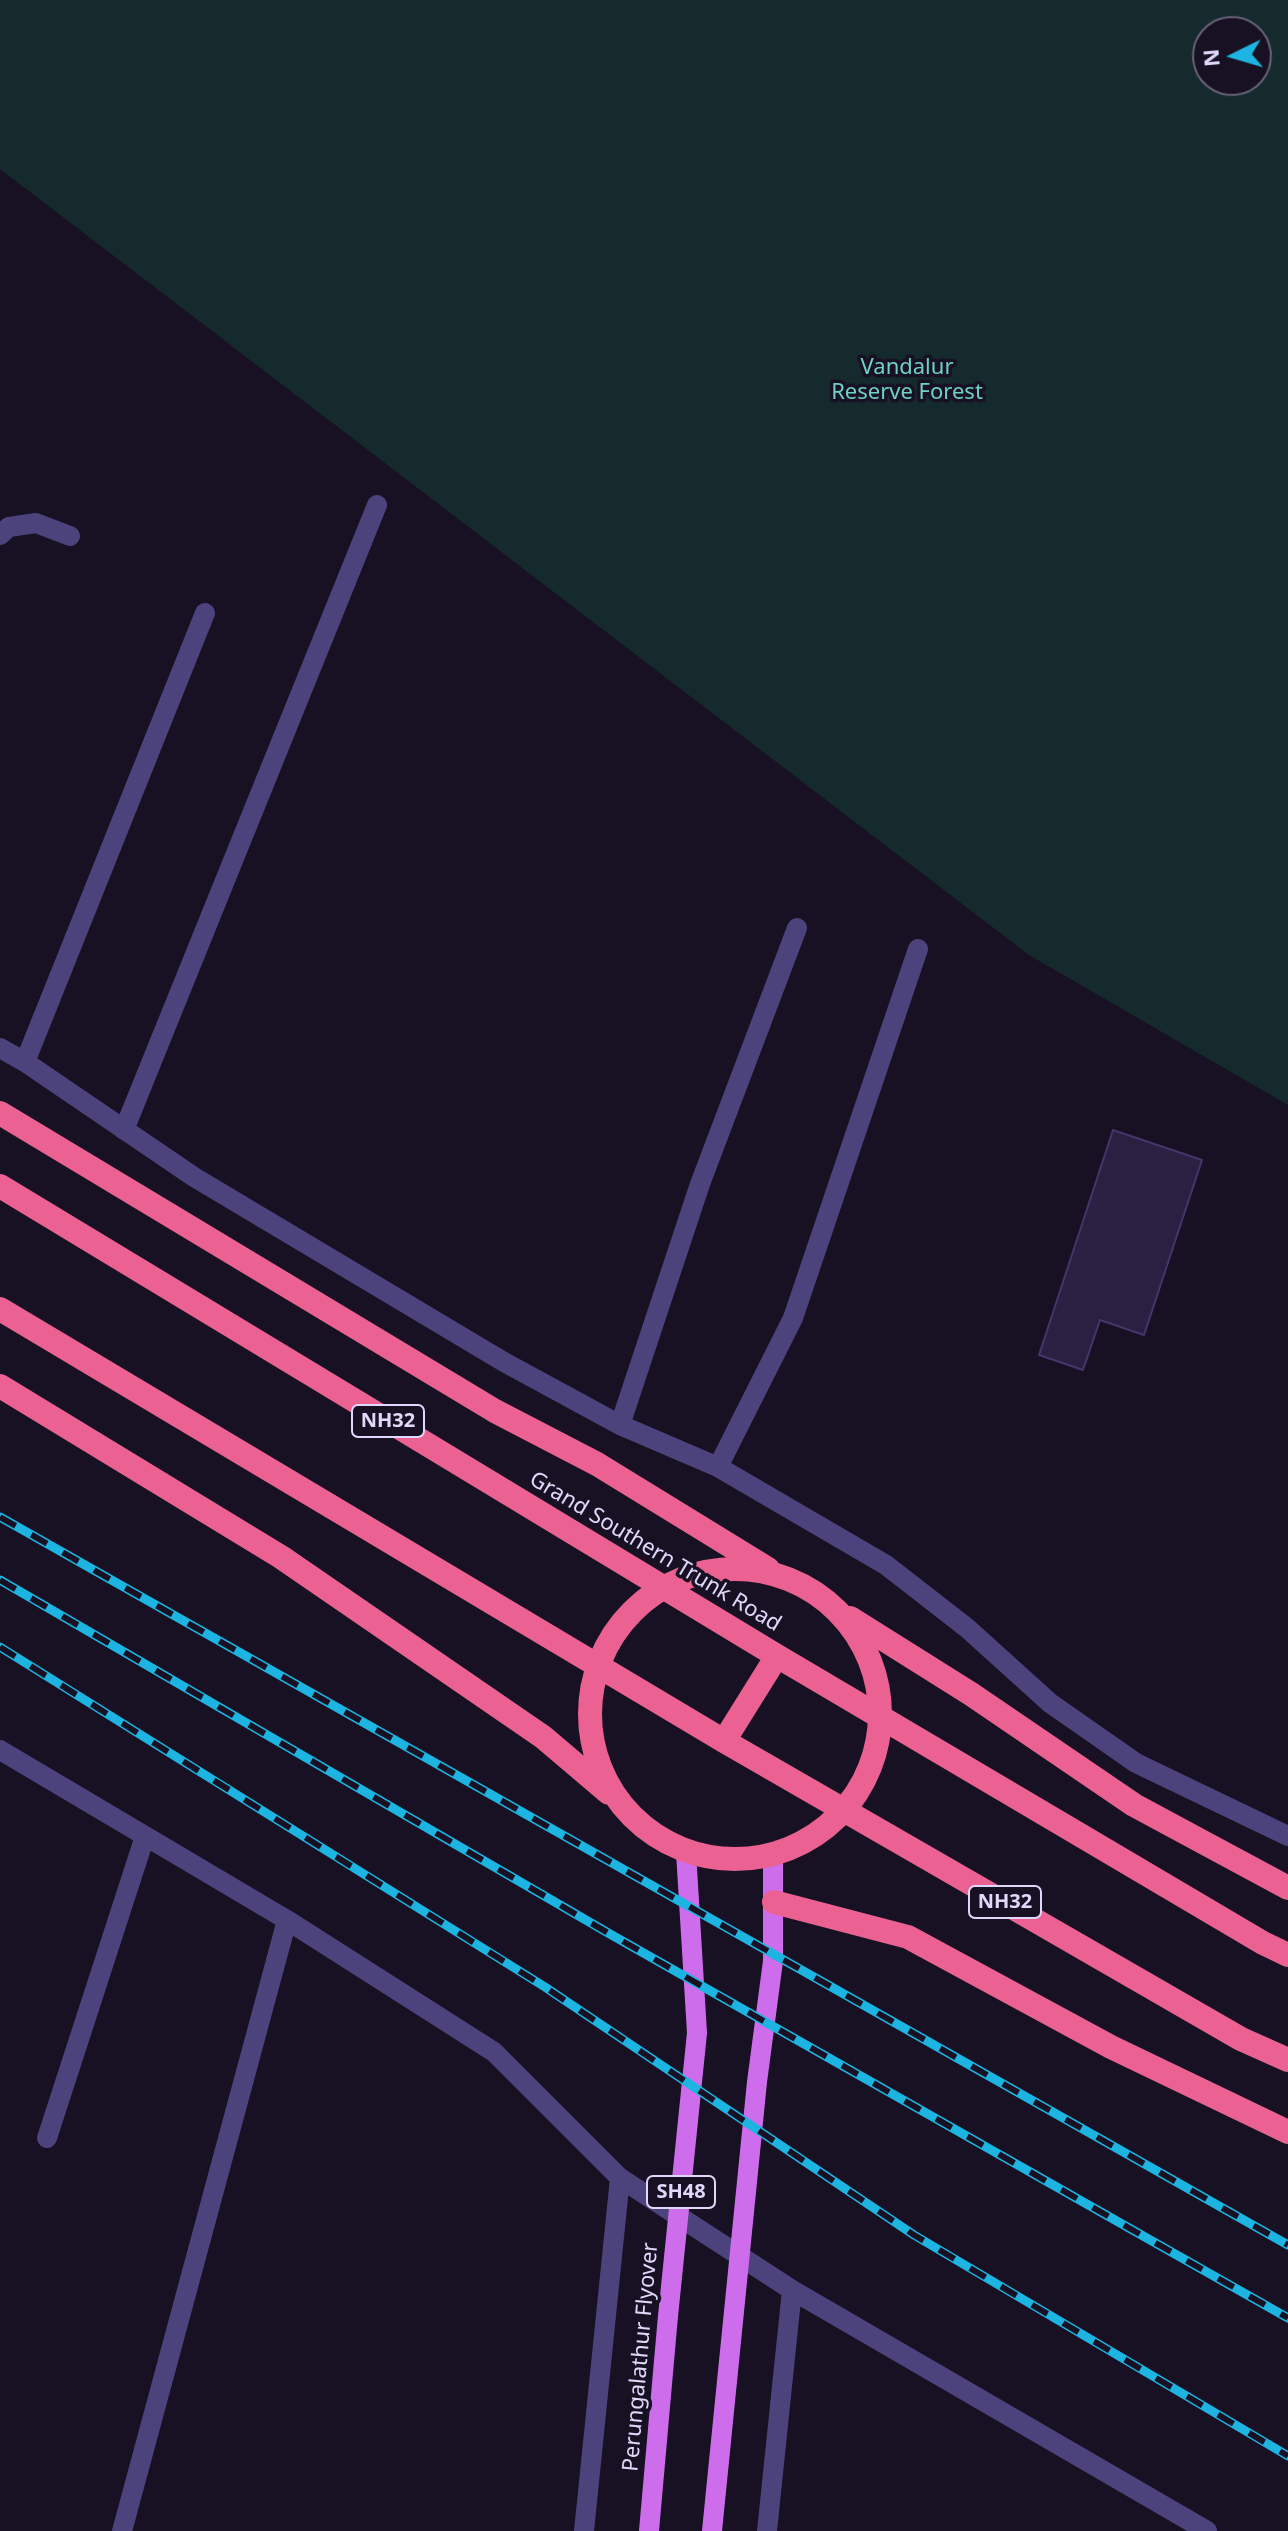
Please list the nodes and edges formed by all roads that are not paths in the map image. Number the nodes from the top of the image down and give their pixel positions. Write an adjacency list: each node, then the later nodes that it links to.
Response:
1 (377, 505): 10 (street)
2 (0, 535): 3 (street)
3 (70, 536)
4 (205, 613): 8 (street)
5 (797, 928): 14 (street)
6 (918, 949): 15 (street)
7 (0, 1048): 8 (street)
8 (25, 1062): 10 (street)
9 (0, 1113): 16 (highway)
10 (124, 1130): 14 (street)
11 (0, 1186): 18 (highway, Grand Southern Trunk Road / NH32)
12 (0, 1309): 19 (highway, NH32)
13 (0, 1386): 21 (highway)
14 (620, 1425): 15 (street)
15 (718, 1467): 23 (street)
16 (776, 1573): 17 (highway); 21 (highway)
17 (841, 1613): 25 (highway); 26 (highway)
18 (777, 1656): 19 (highway); 29 (highway, Grand Southern Trunk Road / NH32)
19 (724, 1741): 30 (highway, NH32)
20 (0, 1750): 22 (street)
21 (616, 1800): 24 (highway)
22 (145, 1836): 28 (street); 32 (street)
23 (1288, 1836)
24 (686, 1852): 25 (highway); 37 (main road, Perungalathur Flyover / SH48)
25 (773, 1857): 27 (main road, SH48)
26 (1288, 1888)
27 (774, 1902): 31 (highway); 38 (main road, SH48)
28 (287, 1920): 33 (street); 35 (street)
29 (1288, 1955)
30 (1288, 2060)
31 (1288, 2132)
32 (47, 2138)
33 (620, 2178): 34 (street); 36 (street)
34 (792, 2290): 39 (street); 40 (street)
35 (122, 2531)
36 (584, 2531)
37 (649, 2531)
38 (712, 2531)
39 (767, 2531)
40 (1207, 2531)

